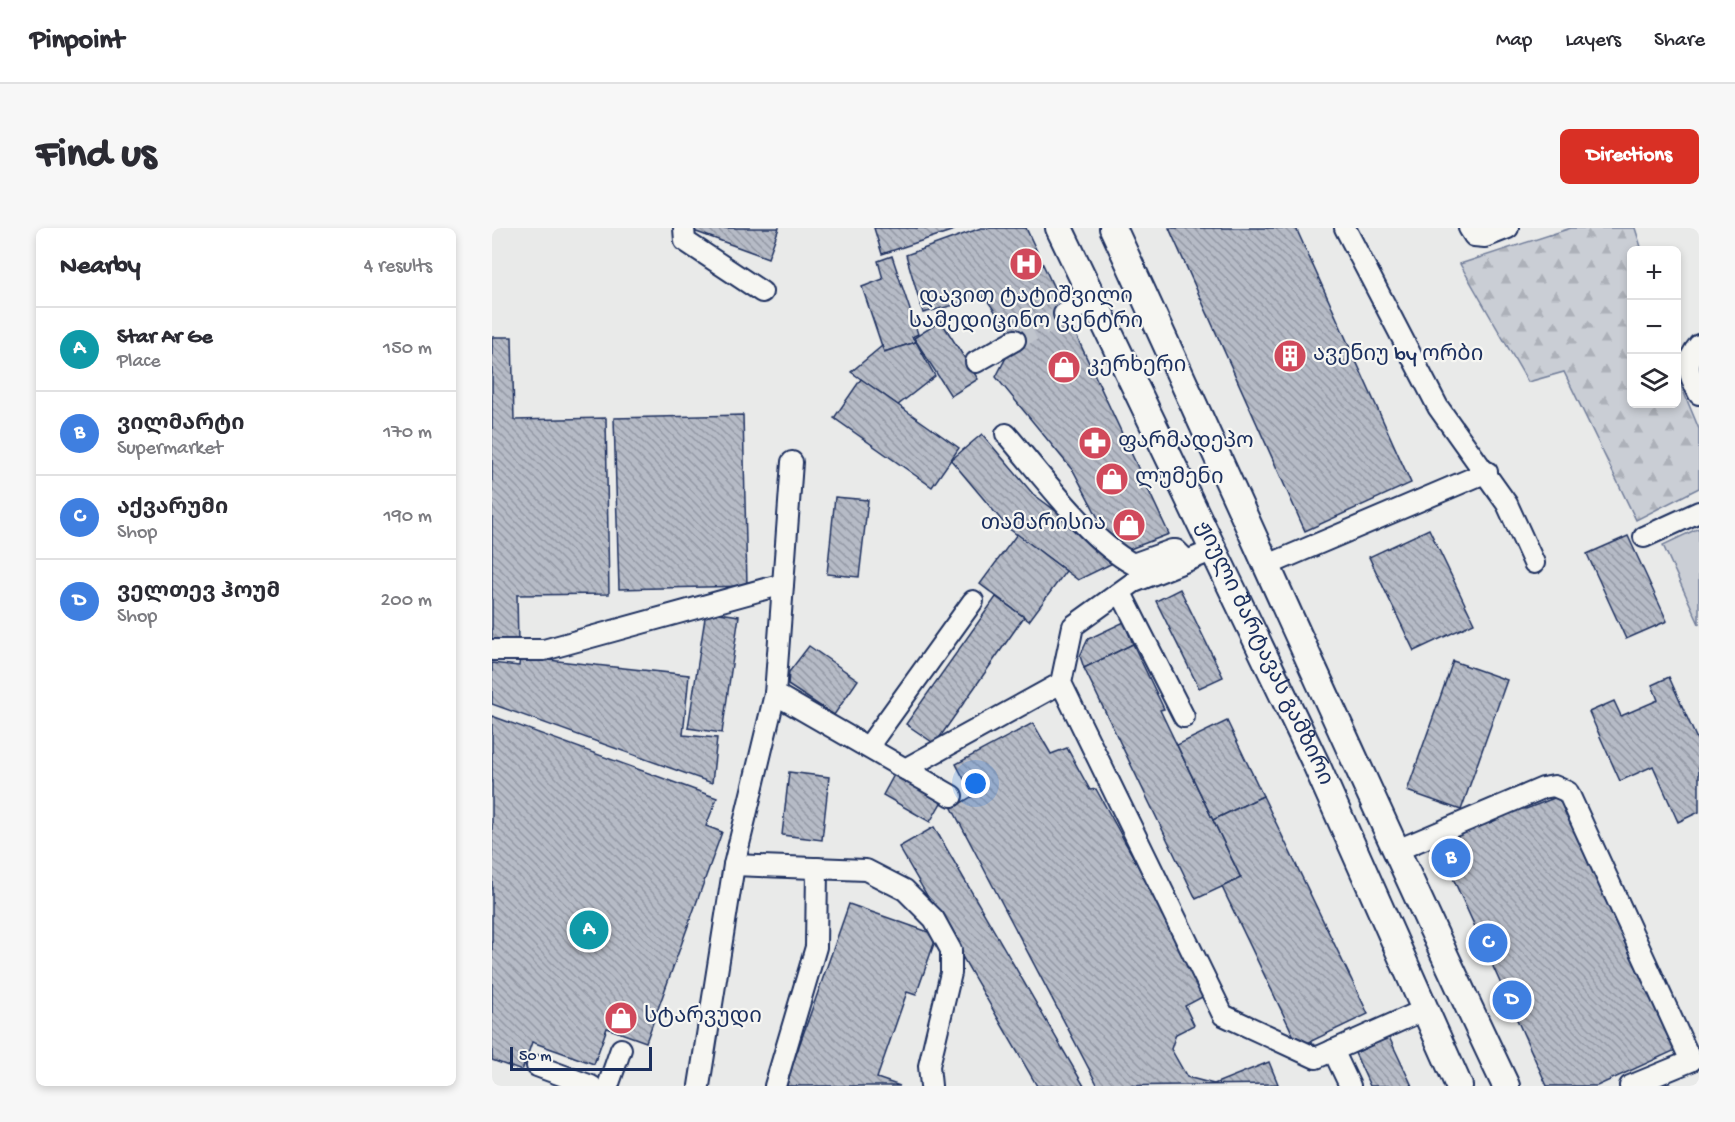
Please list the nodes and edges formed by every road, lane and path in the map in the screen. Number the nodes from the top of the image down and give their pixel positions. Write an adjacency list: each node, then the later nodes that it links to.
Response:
1 (684, 228): 7 (lane)
2 (1059, 228): 8 (main road, ჟიული შარტავას გამზირი)
3 (1113, 228): 22 (main road, ჟიული შარტავას გამზირი)
4 (1345, 228): 16 (lane)
5 (1469, 228): 6 (lane)
6 (1508, 228)
7 (762, 291)
8 (1094, 301): 9 (lane); 19 (main road, ჟიული შარტავას გამზირი)
9 (1064, 314)
10 (1015, 340): 12 (lane)
11 (1699, 345): 13 (lane)
12 (976, 362)
13 (1699, 394)
14 (1006, 434): 20 (lane)
15 (792, 462): 23 (lane)
16 (1487, 472): 21 (lane); 22 (lane)
17 (1699, 512): 18 (lane)
18 (1644, 537)
19 (1214, 550): 20 (lane); 36 (main road, ჟიული შარტავას გამზირი)
20 (1186, 560): 24 (lane)
21 (1534, 563)
22 (1268, 565): 33 (main road, ჟიული შარტავას გამზირი)
23 (783, 584): 26 (lane); 28 (lane)
24 (1121, 593): 27 (lane); 29 (lane)
25 (973, 601): 30 (lane)
26 (492, 650)
27 (1061, 683): 31 (lane); 38 (lane)
28 (775, 694): 30 (lane); 34 (lane)
29 (1184, 717)
30 (868, 747): 31 (lane)
31 (905, 769): 32 (lane)
32 (952, 796)
33 (1395, 851): 47 (main road, ჟიული შარტავას გამზირი); 48 (lane)
34 (734, 865): 35 (lane); 42 (lane)
35 (817, 868): 43 (lane); 44 (lane)
36 (1424, 1010): 38 (lane); 46 (main road, ჟიული შარტავას გამზირი)
37 (621, 1049): 41 (lane)
38 (1333, 1050): 45 (lane)
39 (537, 1066): 40 (lane)
40 (591, 1086)
41 (608, 1086)
42 (699, 1086)
43 (775, 1086)
44 (931, 1086)
45 (1350, 1086)
46 (1459, 1086)
47 (1506, 1086)
48 (1630, 1086)

